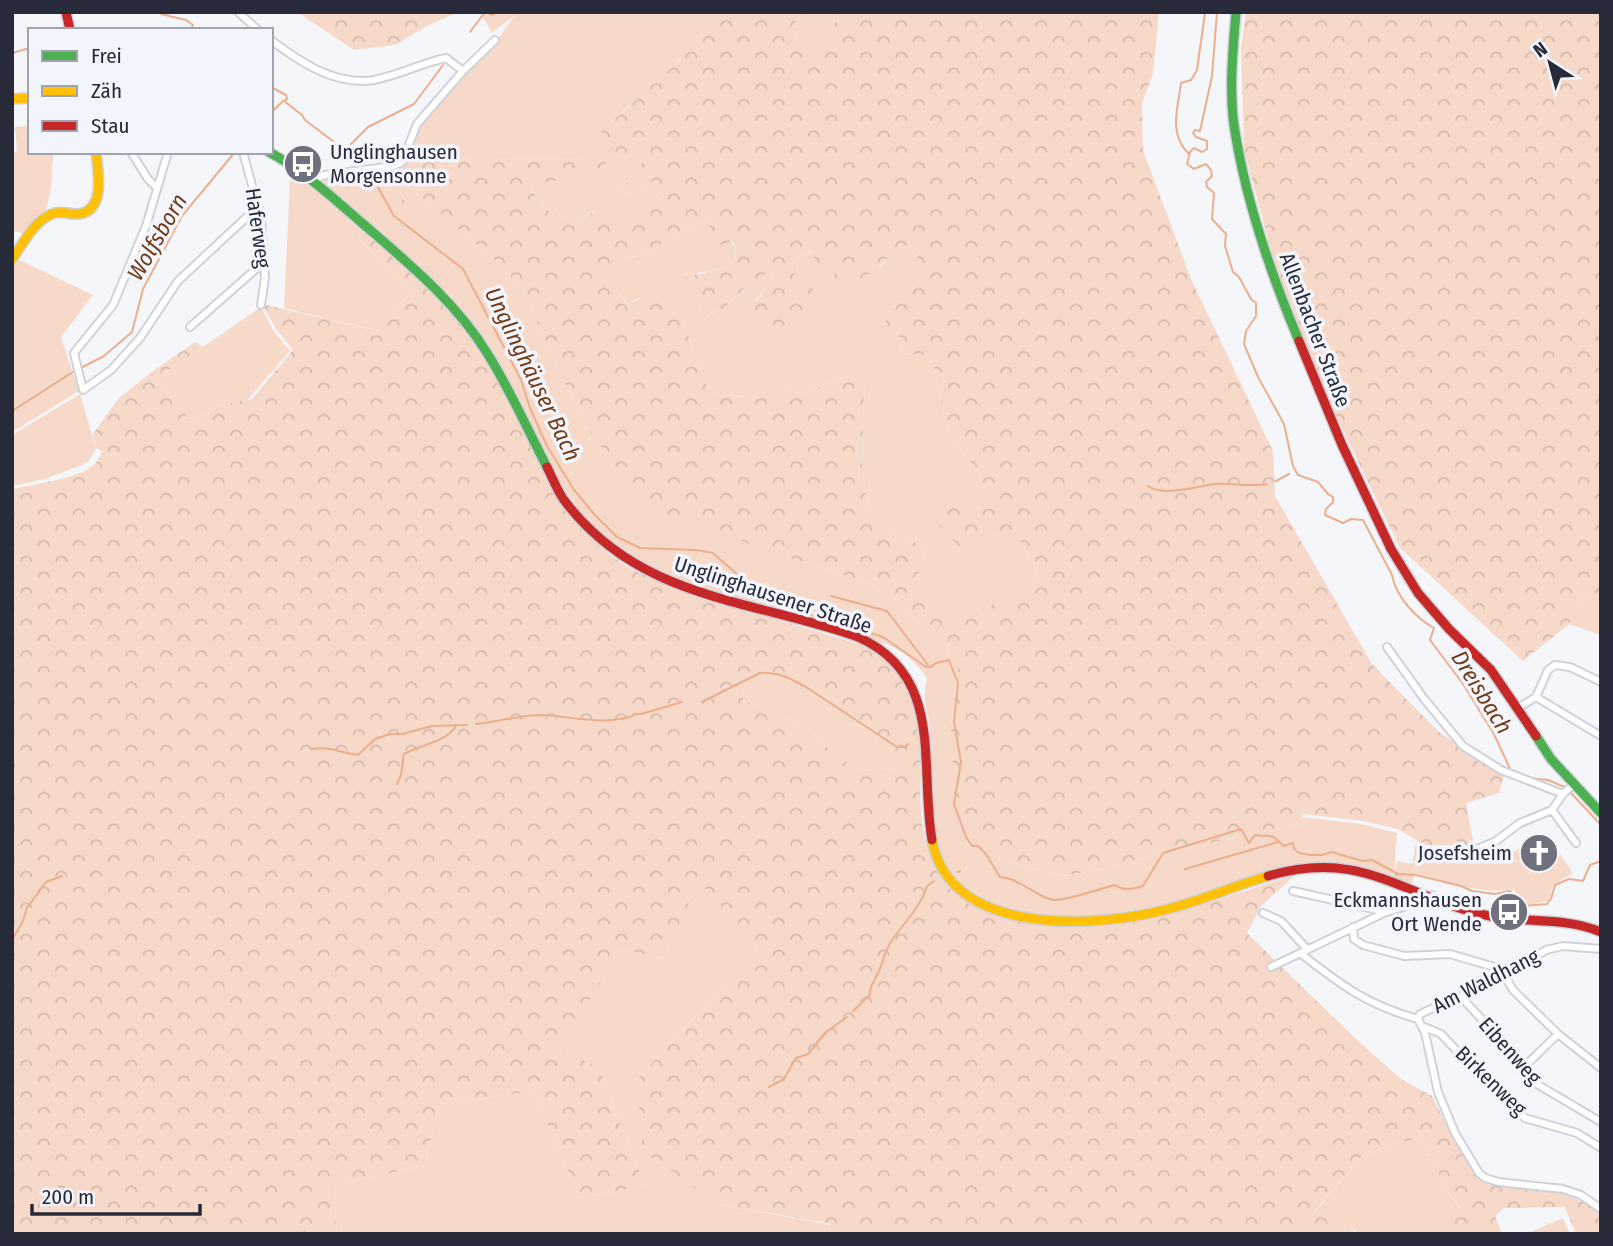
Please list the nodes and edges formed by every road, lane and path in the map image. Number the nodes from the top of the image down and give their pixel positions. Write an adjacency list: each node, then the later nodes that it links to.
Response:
1 (237, 12): 3 (street)
2 (1236, 12): 22 (main road, Allenbacher Straße)
3 (256, 28)
4 (495, 40): 6 (street)
5 (273, 41): 6 (street)
6 (463, 71): 12 (street)
7 (96, 154): 15 (main road)
8 (132, 154): 13 (street)
9 (168, 154): 13 (street)
10 (244, 154): 14 (street, Haferweg)
11 (273, 154): 12 (main road, Unglinghausener Straße)
12 (313, 180): 30 (main road, Unglinghausener Straße)
13 (158, 188): 14 (street)
14 (260, 210): 16 (street, Haferweg)
15 (12, 259)
16 (264, 262): 17 (street, Haferweg); 18 (street)
17 (261, 304)
18 (190, 327)
19 (1387, 647): 24 (street)
20 (1601, 682): 21 (street)
21 (1536, 697): 22 (street); 23 (street)
22 (1518, 708): 24 (main road, Allenbacher Straße)
23 (1601, 736)
24 (1568, 790): 25 (street); 26 (main road, Allenbacher Straße)
25 (1552, 810): 27 (street); 28 (street)
26 (1601, 813)
27 (1576, 843)
28 (1477, 849)
29 (1293, 891): 31 (street)
30 (1432, 895): 31 (street); 34 (main road, Unglinghausener Straße)
31 (1387, 912): 33 (street)
32 (1262, 913): 36 (street)
33 (1353, 927): 36 (street); 39 (street)
34 (1601, 932)
35 (1601, 948): 39 (street, Am Waldhang)
36 (1307, 949): 37 (street)
37 (1300, 953): 38 (street); 41 (street)
38 (1271, 967)
39 (1506, 975): 40 (street, Am Waldhang); 43 (street)
40 (1460, 996): 41 (street, Am Waldhang); 45 (street, Eibenweg)
41 (1418, 1019): 42 (street, Am Waldhang)
42 (1422, 1026): 48 (street, Birkenweg); 49 (street, Am Waldhang)
43 (1558, 1034): 44 (street); 45 (street)
44 (1601, 1068)
45 (1521, 1070): 47 (street, Eibenweg)
46 (1601, 1112): 47 (street)
47 (1597, 1120)
48 (1601, 1148)
49 (1601, 1209)

